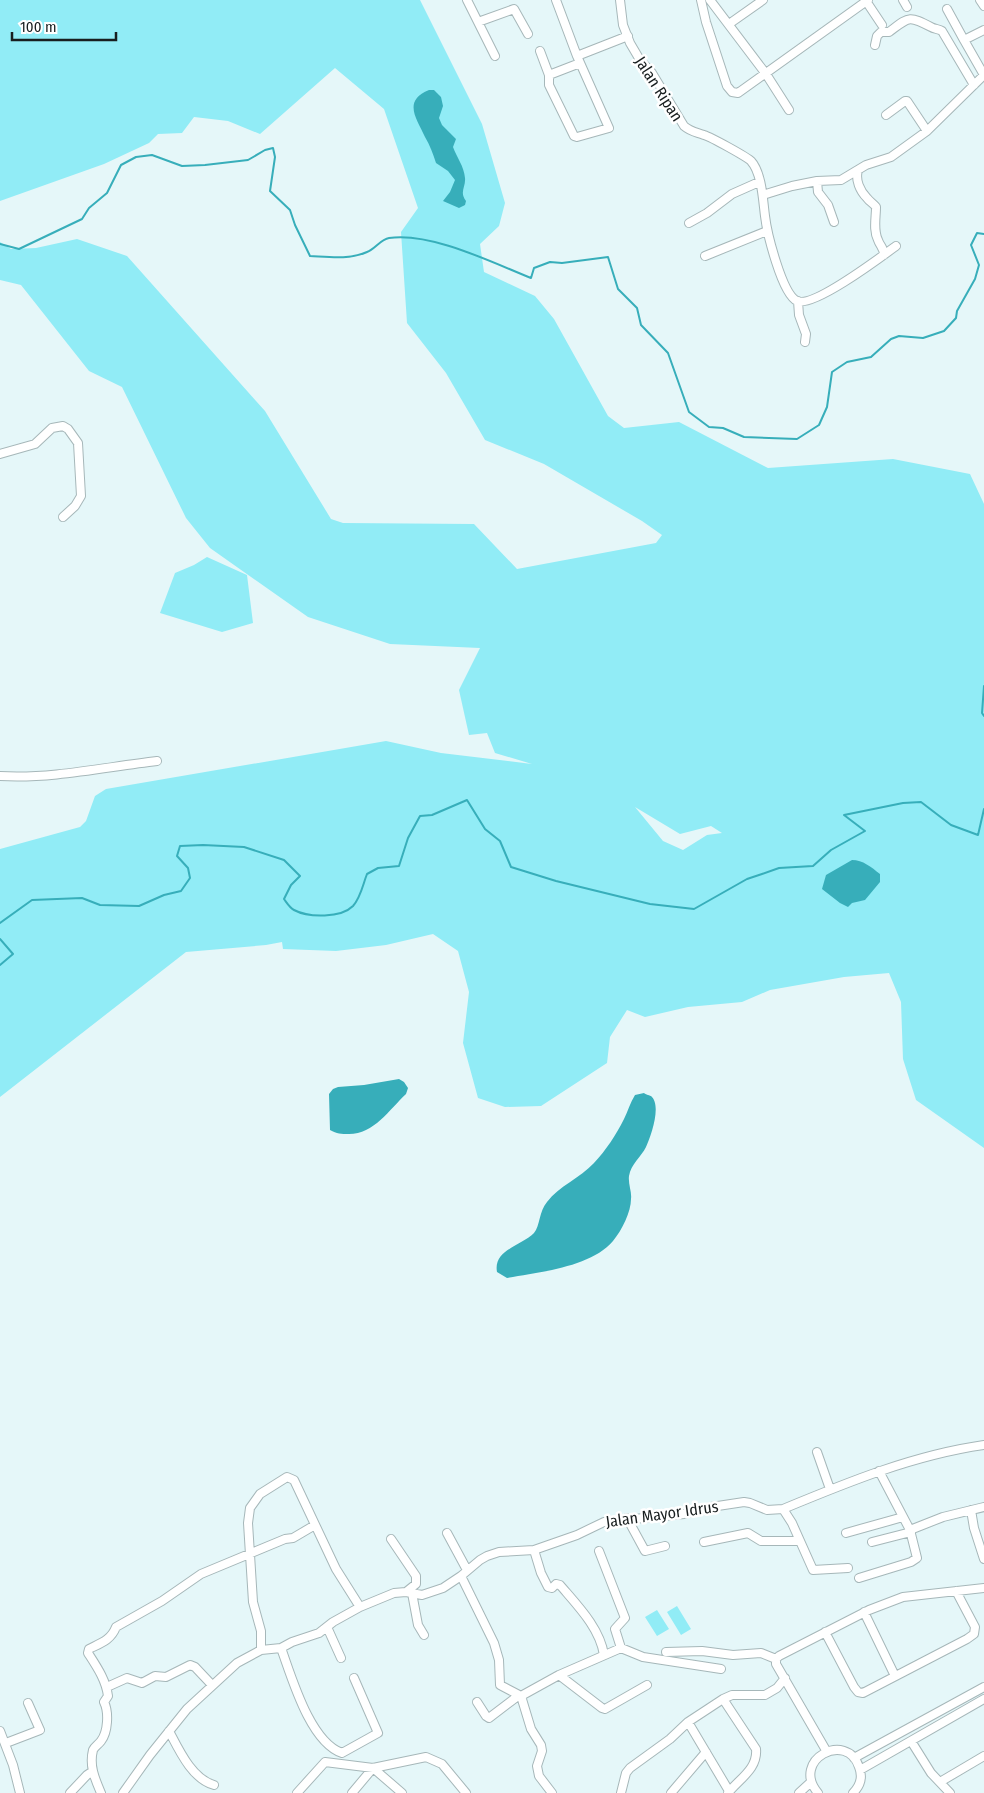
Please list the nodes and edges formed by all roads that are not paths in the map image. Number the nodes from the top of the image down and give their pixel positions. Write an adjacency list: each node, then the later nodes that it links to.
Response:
1 (467, 0): 11 (street)
2 (556, 0): 21 (street)
3 (620, 0): 16 (street, Jalan Ripan)
4 (701, 0): 22 (street)
5 (710, 0): 12 (street)
6 (763, 0): 12 (street)
7 (980, 0): 9 (street)
8 (867, 1): 13 (street); 22 (street)
9 (984, 6)
10 (948, 9): 17 (street)
11 (478, 22): 15 (street); 20 (street)
12 (729, 24): 22 (street)
13 (882, 25)
14 (984, 30): 17 (street)
15 (528, 34)
16 (628, 36): 21 (street); 31 (street, Jalan Ripan)
17 (964, 40): 24 (street)
18 (875, 45): 25 (street)
19 (540, 50): 23 (street)
20 (495, 56)
21 (578, 59): 23 (street); 23 (street)
22 (766, 74): 26 (street)
23 (549, 75)
24 (984, 75): 25 (street)
25 (974, 85): 28 (street)
26 (789, 110)
27 (886, 115): 28 (street)
28 (927, 131): 29 (street)
29 (858, 170): 30 (street); 37 (street)
30 (817, 181): 32 (street); 33 (street)
31 (759, 182): 32 (street, Jalan Ripan); 34 (street)
32 (763, 195): 35 (street, Jalan Ripan)
33 (834, 222)
34 (689, 223)
35 (768, 231): 38 (street); 39 (street, Jalan Ripan)
36 (896, 246): 37 (street)
37 (884, 255): 39 (street)
38 (705, 256)
39 (802, 301): 40 (street)
40 (805, 342)
41 (0, 454): 42 (street)
42 (63, 517)
43 (157, 761): 44 (street)
44 (0, 776)
45 (984, 1446): 47 (street, Jalan Mayor Idrus)
46 (817, 1452): 48 (street)
47 (879, 1471): 48 (street, Jalan Mayor Idrus); 52 (street)
48 (830, 1489): 50 (street, Jalan Mayor Idrus)
49 (984, 1507): 51 (street)
50 (783, 1509): 53 (street, Jalan Mayor Idrus); 59 (street)
51 (970, 1510): 55 (street); 66 (street)
52 (903, 1517): 55 (street); 57 (street)
53 (627, 1518): 62 (street); 63 (street, Jalan Mayor Idrus)
54 (315, 1525): 65 (street); 65 (street); 74 (street)
55 (910, 1531): 61 (street); 70 (street)
56 (447, 1533): 68 (street)
57 (846, 1533)
58 (391, 1539): 73 (street)
59 (800, 1540): 60 (street); 67 (street)
60 (704, 1542)
61 (872, 1542)
62 (665, 1546)
63 (534, 1550): 68 (street, Jalan Mayor Idrus); 83 (street)
64 (599, 1551): 80 (street)
65 (250, 1554): 81 (street); 93 (street)
66 (984, 1559)
67 (848, 1568)
68 (468, 1570): 69 (street, Jalan Mayor Idrus)
69 (461, 1576): 73 (street, Jalan Mayor Idrus); 95 (street)
70 (859, 1578)
71 (984, 1588): 72 (street)
72 (956, 1591): 75 (street); 88 (street)
73 (409, 1592): 74 (street, Jalan Mayor Idrus); 78 (street)
74 (360, 1607): 76 (street, Jalan Mayor Idrus)
75 (864, 1612): 77 (street); 88 (street)
76 (327, 1627): 79 (street, Jalan Mayor Idrus); 84 (street)
77 (826, 1632): 85 (street); 88 (street)
78 (424, 1635)
79 (281, 1648): 81 (street, Jalan Mayor Idrus); 89 (street)
80 (621, 1648): 83 (street); 86 (street)
81 (261, 1650): 91 (street, Jalan Mayor Idrus)
82 (666, 1652): 85 (street)
83 (604, 1654): 87 (street)
84 (341, 1658)
85 (776, 1659): 90 (street)
86 (721, 1670)
87 (559, 1675): 92 (street); 95 (street)
88 (895, 1676)
89 (354, 1678)
90 (784, 1678): 96 (street); 106 (street)
91 (212, 1685): 93 (street); 102 (street, Jalan Mayor Idrus)
92 (647, 1685)
93 (107, 1687): 111 (street)
94 (984, 1687): 108 (street)
95 (519, 1696): 98 (street); 125 (street)
96 (723, 1699): 100 (street); 115 (street)
97 (984, 1699): 103 (street)
98 (477, 1702)
99 (28, 1703): 104 (street)
100 (688, 1722): 105 (street); 126 (street)
101 (0, 1731): 104 (street)
102 (169, 1731): 114 (street); 120 (street, Jalan Mayor Idrus)
103 (911, 1741): 110 (street); 113 (street)
104 (6, 1743): 117 (street)
105 (706, 1752): 115 (street); 127 (street)
106 (827, 1752): 108 (street); 112 (street)
107 (984, 1756): 113 (street)
108 (854, 1758): 110 (street)
109 (373, 1768): 121 (street); 122 (street); 123 (street); 124 (street)
110 (860, 1770): 129 (street)
111 (92, 1774): 118 (street); 119 (street)
112 (812, 1782): 116 (street); 128 (street)
113 (940, 1782): 130 (street)
114 (214, 1785)
115 (728, 1792)
116 (816, 1792)
117 (20, 1793)
118 (70, 1793)
119 (101, 1793)
120 (123, 1793)
121 (297, 1793)
122 (352, 1793)
123 (402, 1793)
124 (466, 1793)
125 (552, 1793)
126 (622, 1793)
127 (671, 1793)
128 (799, 1793)
129 (854, 1793)
130 (950, 1793)

